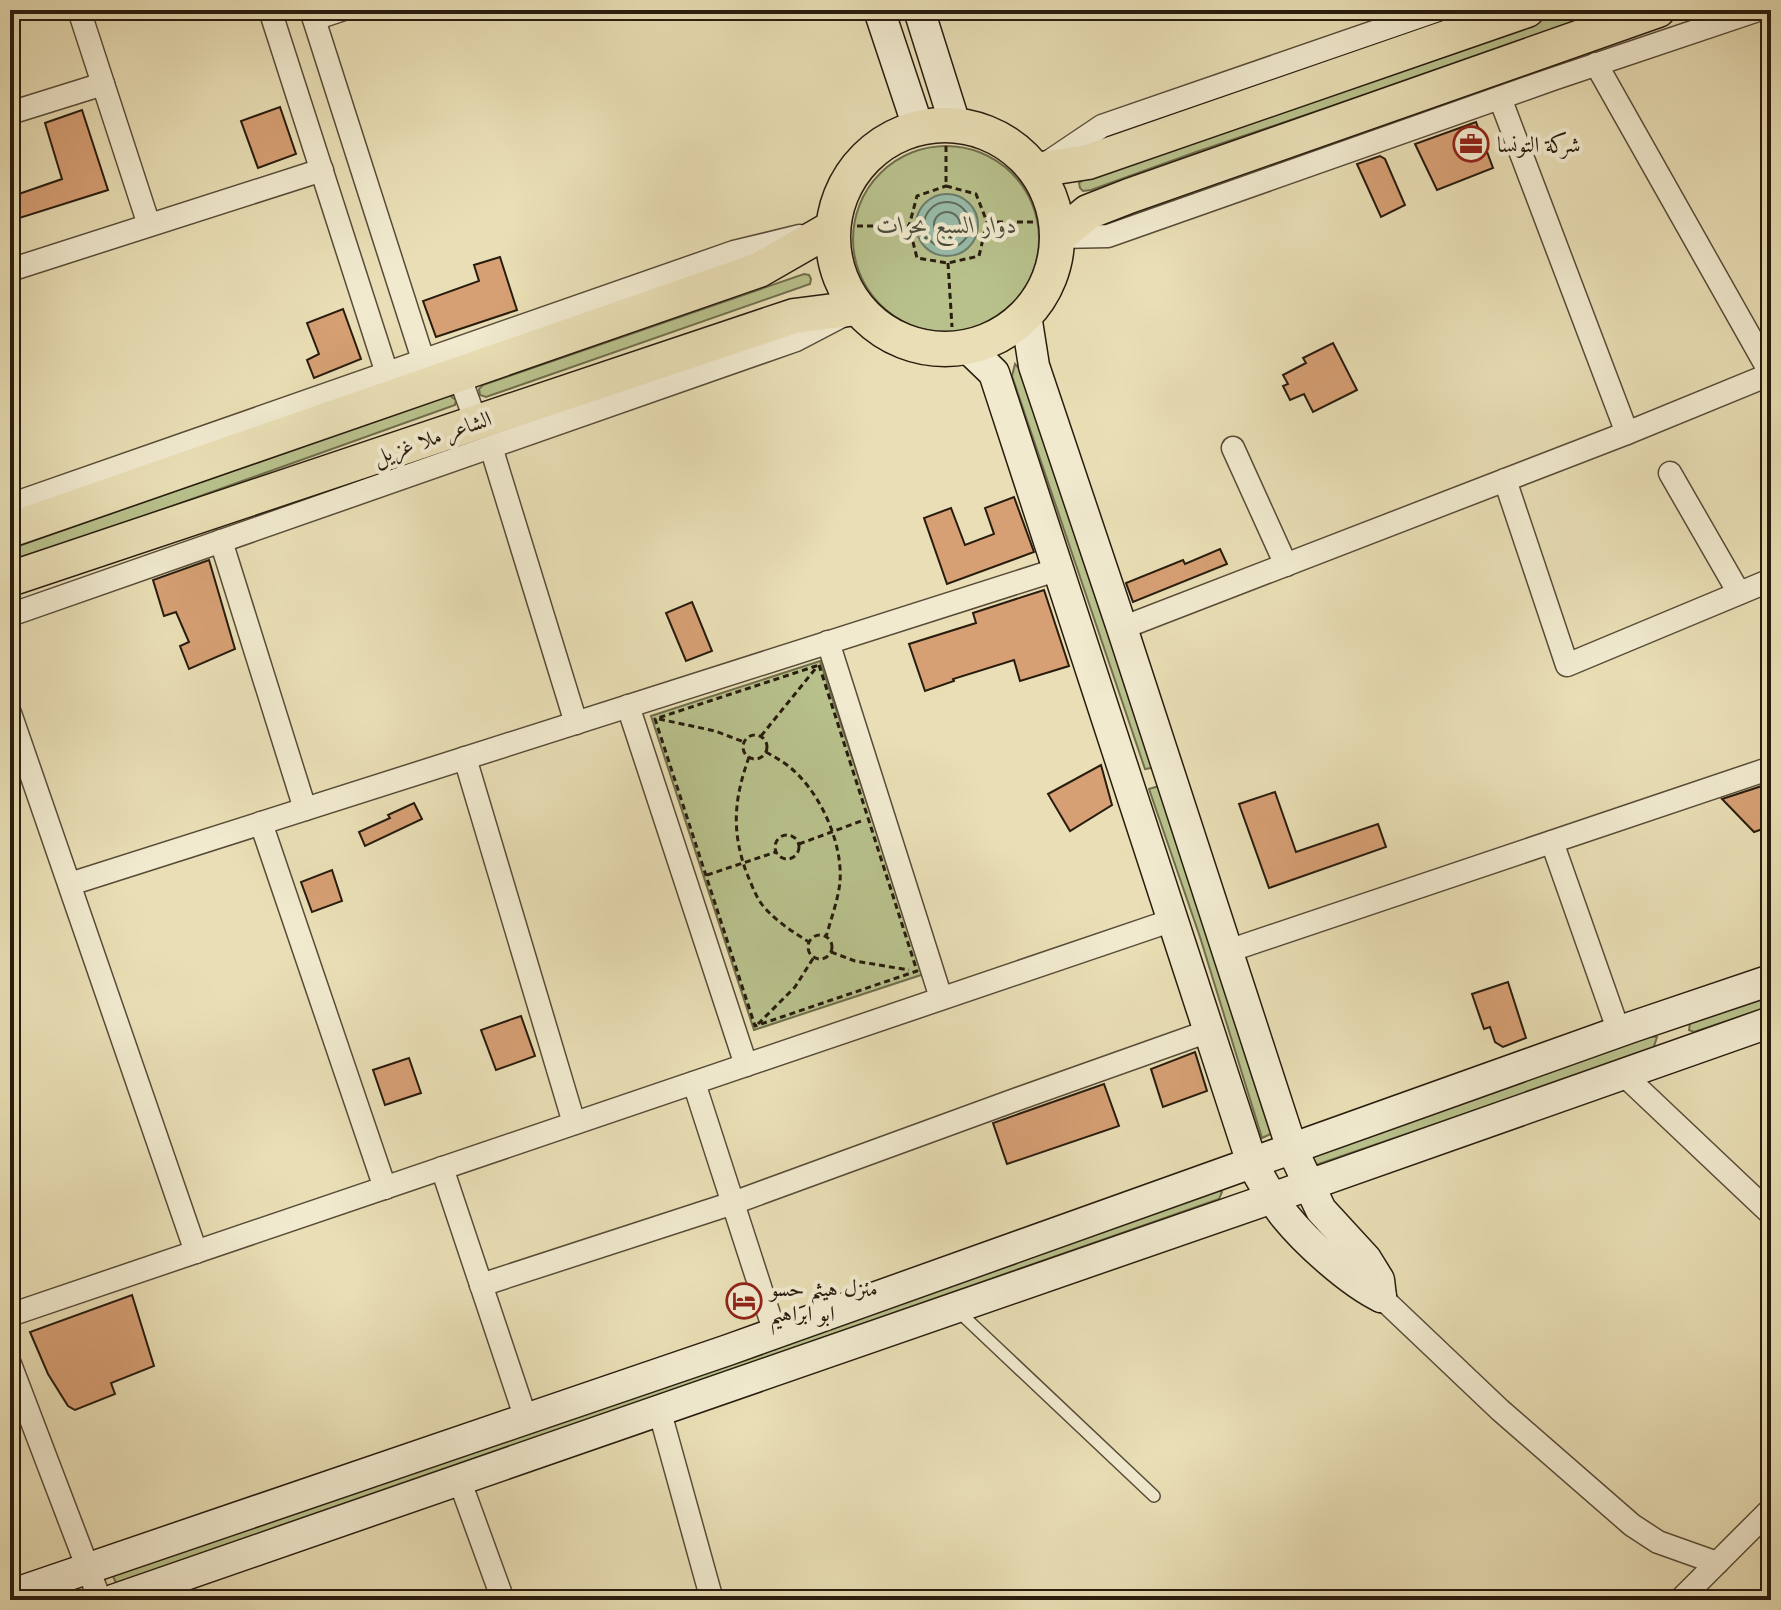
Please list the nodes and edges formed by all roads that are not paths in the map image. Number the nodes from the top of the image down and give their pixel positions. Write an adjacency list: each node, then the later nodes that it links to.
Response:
1 (79, 10): 12 (street)
2 (270, 10): 17 (street)
3 (341, 10): 10 (street)
4 (879, 10): 15 (main road)
5 (919, 10): 16 (main road)
6 (1438, 10): 18 (street)
7 (1658, 10): 21 (main road)
8 (1758, 10): 11 (street)
9 (1511, 13): 18 (main road)
10 (312, 15): 26 (street)
11 (1596, 64): 13 (street); 27 (street)
12 (103, 84): 14 (street); 19 (street)
13 (1500, 98): 21 (street); 29 (street)
14 (10, 113)
15 (918, 127): 16 (main road); 20 (main road)
16 (950, 135): 18 (main road)
17 (322, 170): 19 (street); 28 (street)
18 (1036, 170): 21 (main road)
19 (149, 225): 22 (street)
20 (843, 227): 23 (main road); 26 (main road)
21 (1048, 229): 24 (main road)
22 (10, 270)
23 (857, 308): 25 (main road); 30 (main road, الشاعر ملا غزيل)
24 (1026, 315): 25 (main road); 43 (main road)
25 (960, 340): 38 (main road)
26 (438, 373): 28 (main road); 30 (street)
27 (1771, 374): 29 (street)
28 (391, 385): 34 (street); 35 (main road)
29 (1627, 433): 33 (street)
30 (483, 435): 36 (street); 39 (main road, الشاعر ملا غزيل); 47 (street)
31 (1233, 448): 37 (street)
32 (1670, 473): 41 (street)
33 (1505, 480): 37 (street); 41 (street)
34 (10, 505)
35 (10, 530)
36 (221, 541): 42 (street); 52 (street)
37 (1286, 565): 43 (street)
38 (1059, 569): 44 (street); 51 (main road)
39 (10, 579)
40 (1771, 580): 41 (street)
41 (1739, 593)
42 (10, 615)
43 (1122, 628): 50 (main road)
44 (828, 642): 45 (street); 59 (street)
45 (628, 706): 47 (street); 65 (street)
46 (10, 713): 55 (street)
47 (576, 723): 48 (street)
48 (465, 758): 52 (street); 68 (street)
49 (1771, 768): 54 (street)
50 (1170, 774): 51 (main road); 57 (main road)
51 (1129, 786): 56 (main road)
52 (305, 809): 53 (street)
53 (261, 823): 55 (street); 73 (street)
54 (1552, 842): 57 (street); 63 (street)
55 (70, 884): 77 (street)
56 (1173, 920): 59 (street); 62 (main road)
57 (1228, 951): 69 (main road)
58 (1771, 980): 60 (main road)
59 (941, 998): 65 (street)
60 (1665, 1016): 63 (main road); 64 (main road)
61 (1771, 1022): 64 (main road)
62 (1209, 1031): 70 (main road); 75 (street)
63 (1619, 1032): 69 (main road)
64 (1679, 1054): 66 (main road)
65 (746, 1065): 67 (street)
66 (1623, 1074): 72 (main road); 76 (street)
67 (694, 1083): 68 (street); 75 (street)
68 (574, 1123): 71 (street)
69 (1292, 1149): 70 (main road); 72 (main road)
70 (1252, 1163): 74 (main road); 82 (main road)
71 (442, 1168): 73 (street); 78 (street)
72 (1308, 1185): 74 (main road); 79 (main road)
73 (385, 1188): 77 (street)
74 (1272, 1198): 79 (main road); 80 (main road)
75 (733, 1203): 78 (street); 82 (street)
76 (1771, 1214)
77 (196, 1252): 81 (street)
78 (481, 1285): 86 (street)
79 (1381, 1297): 90 (street)
80 (954, 1307): 84 (main road); 88 (lane)
81 (10, 1315)
82 (775, 1333): 86 (main road)
83 (10, 1364): 85 (street)
84 (659, 1409): 87 (main road); 96 (street)
85 (19, 1412): 91 (street)
86 (526, 1419): 91 (main road)
87 (459, 1479): 94 (main road); 95 (street)
88 (1154, 1496)
89 (1771, 1509): 90 (street)
90 (1717, 1563): 97 (street)
91 (88, 1568): 92 (main road); 93 (street)
92 (10, 1595)
93 (100, 1600)
94 (113, 1600)
95 (503, 1600)
96 (712, 1600)
97 (1680, 1600)

